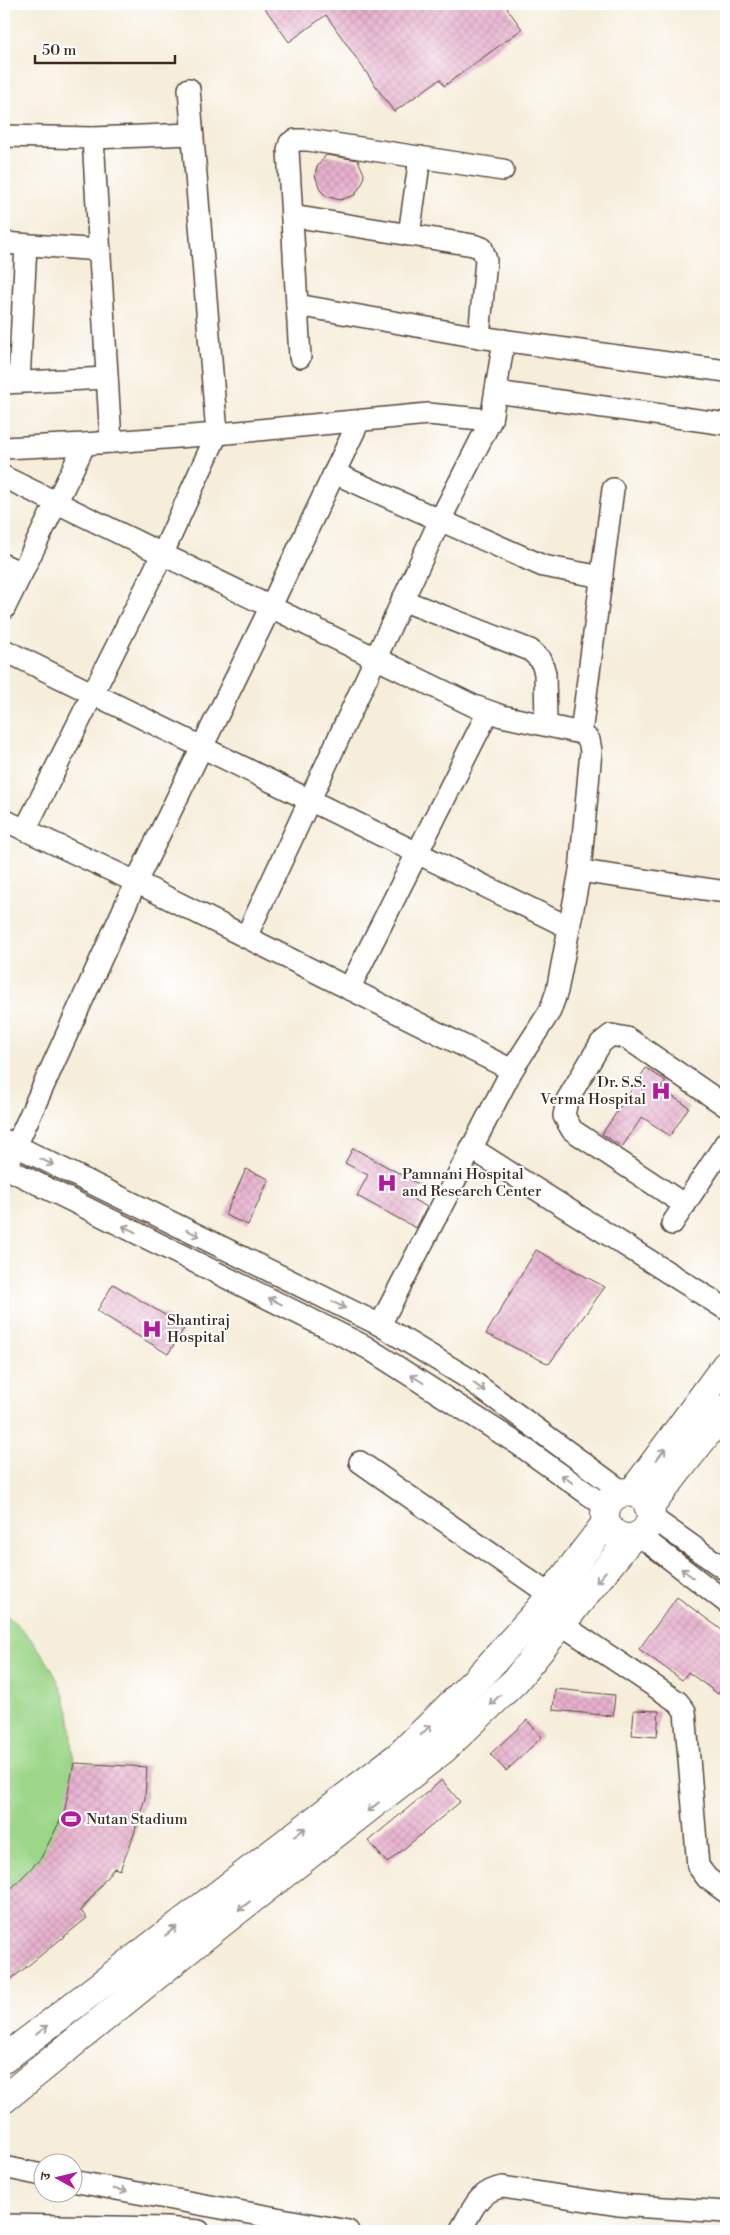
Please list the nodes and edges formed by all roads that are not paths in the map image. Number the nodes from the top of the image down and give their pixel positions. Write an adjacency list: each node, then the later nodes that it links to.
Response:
1 (189, 89): 2 (street)
2 (192, 134): 4 (street); 23 (street)
3 (4, 136): 4 (street)
4 (93, 138): 11 (street)
5 (420, 157): 6 (street); 7 (street); 8 (street)
6 (503, 170)
7 (292, 216): 8 (street); 12 (street)
8 (409, 234): 13 (street)
9 (4, 244): 10 (street)
10 (26, 245): 11 (street); 18 (street)
11 (100, 250): 17 (street)
12 (297, 305): 13 (street); 15 (street)
13 (479, 337): 14 (street)
14 (504, 340): 16 (street); 19 (street)
15 (300, 357)
16 (726, 371)
17 (107, 378): 18 (street); 24 (street)
18 (11, 382)
19 (496, 392): 20 (street); 22 (street)
20 (491, 420): 21 (street); 31 (street)
21 (358, 421): 23 (street); 27 (street)
22 (726, 424)
23 (217, 434): 24 (street); 32 (street)
24 (111, 442): 25 (street)
25 (84, 444): 26 (street); 30 (street)
26 (4, 448)
27 (334, 473): 31 (street); 36 (street)
28 (4, 477): 30 (street)
29 (613, 489): 34 (street)
30 (56, 502): 32 (street); 33 (street)
31 (440, 520): 34 (street); 35 (street)
32 (162, 555): 36 (street); 40 (street)
33 (13, 569): 37 (street)
34 (602, 576): 43 (street)
35 (402, 600): 39 (street); 42 (street)
36 (271, 606): 39 (street); 44 (street)
37 (4, 609)
38 (4, 650): 40 (street)
39 (376, 657): 41 (street); 45 (street)
40 (94, 693): 44 (street); 47 (street)
41 (488, 712): 42 (street); 48 (street)
42 (546, 724): 43 (street)
43 (581, 734): 49 (street)
44 (202, 746): 45 (street); 50 (street)
45 (310, 799): 48 (street); 53 (street)
46 (4, 820): 47 (street)
47 (25, 830): 50 (street)
48 (418, 853): 52 (street); 54 (street)
49 (580, 871): 51 (street); 52 (street)
50 (136, 882): 53 (street); 58 (street)
51 (726, 892)
52 (568, 927): 55 (street)
53 (246, 937): 54 (street)
54 (349, 989): 55 (street)
55 (512, 1070): 59 (street)
56 (726, 1106): 61 (street)
57 (726, 1142): 61 (street)
58 (10, 1143): 60 (street); 64 (street, one-way to 64)
59 (471, 1148): 63 (street); 64 (street)
60 (5, 1167): 68 (street, one-way to 60)
61 (685, 1204): 62 (street)
62 (672, 1224)
63 (726, 1310)
64 (380, 1325): 68 (street, one-way to 68)
65 (726, 1365): 68 (main road, one-way to 65)
66 (726, 1409): 68 (main road)
67 (360, 1462): 70 (street)
68 (630, 1514): 69 (street); 70 (main road); 71 (street, one-way to 68); 72 (main road, one-way to 72)
69 (726, 1570)
70 (550, 1595): 74 (main road, one-way to 70)
71 (726, 1602)
72 (561, 1624): 73 (street); 75 (main road, one-way to 75)
73 (726, 1892)
74 (4, 2060)
75 (4, 2099)
76 (4, 2167): 77 (street)
77 (32, 2173)
78 (82, 2183): 81 (street, one-way to 81)
79 (726, 2212): 84 (street)
80 (4, 2225): 82 (street)
81 (295, 2227): 83 (street)
82 (199, 2231)
83 (348, 2231)
84 (460, 2231)

